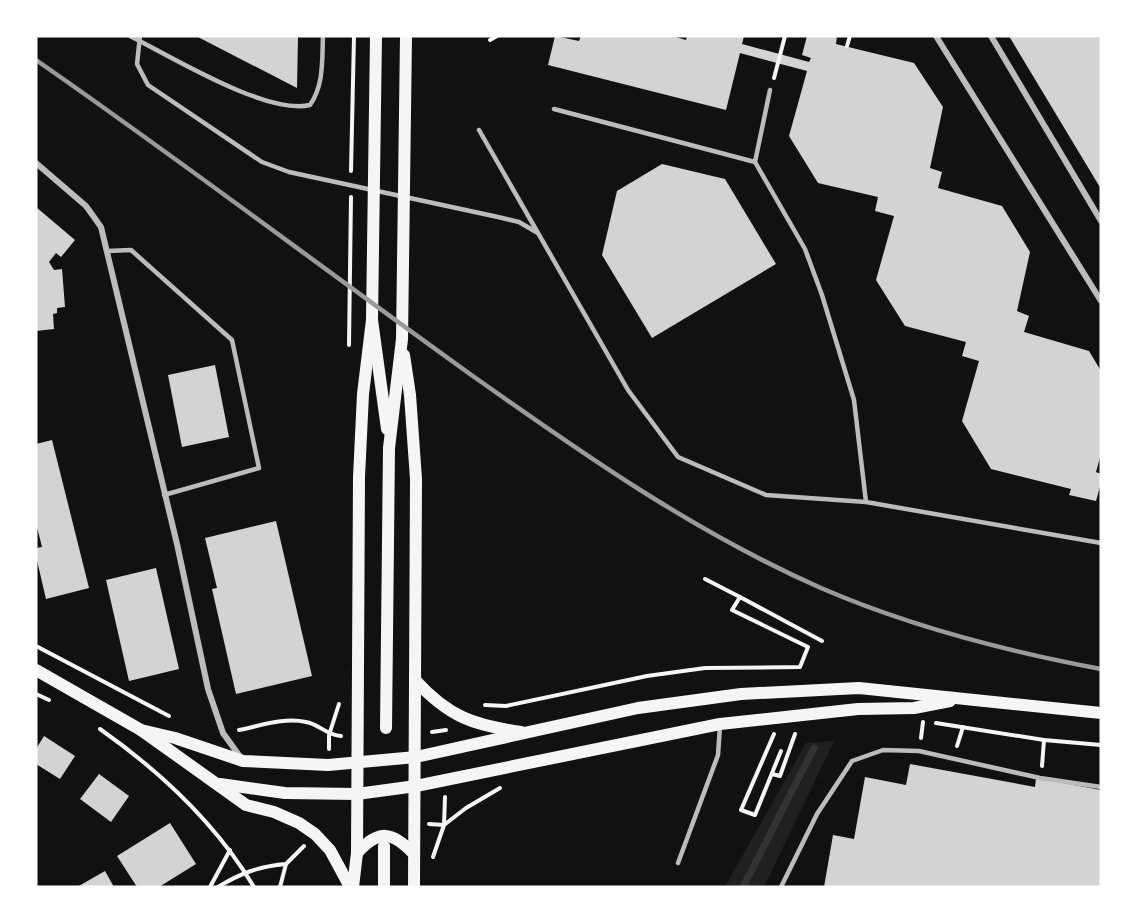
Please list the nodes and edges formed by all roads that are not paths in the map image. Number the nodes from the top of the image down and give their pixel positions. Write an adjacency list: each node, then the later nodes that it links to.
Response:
1 (130, 36): 7 (lane)
2 (323, 36): 7 (lane)
3 (376, 36): 17 (main road)
4 (406, 36): 18 (main road)
5 (936, 36): 16 (street)
6 (991, 36): 13 (street)
7 (139, 38): 14 (lane)
8 (771, 90): 11 (lane)
9 (554, 109): 11 (lane)
10 (479, 130): 14 (lane)
11 (755, 162): 21 (lane)
12 (36, 163): 15 (street)
13 (1101, 221)
14 (538, 234): 21 (lane)
15 (108, 251): 20 (street); 20 (lane)
16 (1101, 301)
17 (372, 320): 19 (main road); 33 (main road)
18 (402, 339): 19 (main road); 24 (main road)
19 (389, 448): 28 (main road)
20 (164, 495): 32 (street)
21 (866, 502): 22 (lane)
22 (1101, 543)
23 (36, 670): 29 (main road)
24 (415, 680): 30 (main road); 31 (main road)
25 (960, 699): 26 (main road); 27 (main road); 30 (main road)
26 (1101, 713)
27 (720, 724): 35 (main road); 41 (lane)
28 (386, 728)
29 (141, 730): 32 (main road); 34 (main road)
30 (528, 733): 31 (main road)
31 (416, 756): 33 (main road); 35 (main road)
32 (243, 761): 33 (main road)
33 (357, 764): 37 (main road)
34 (220, 784): 37 (main road); 42 (main road)
35 (416, 786): 37 (main road); 40 (main road)
36 (1101, 787): 45 (lane)
37 (357, 794): 39 (main road)
38 (384, 846): 43 (main road)
39 (357, 853): 40 (main road); 42 (main road)
40 (414, 854): 44 (main road)
41 (678, 863)
42 (351, 887)
43 (384, 887)
44 (414, 887)
45 (781, 887)

